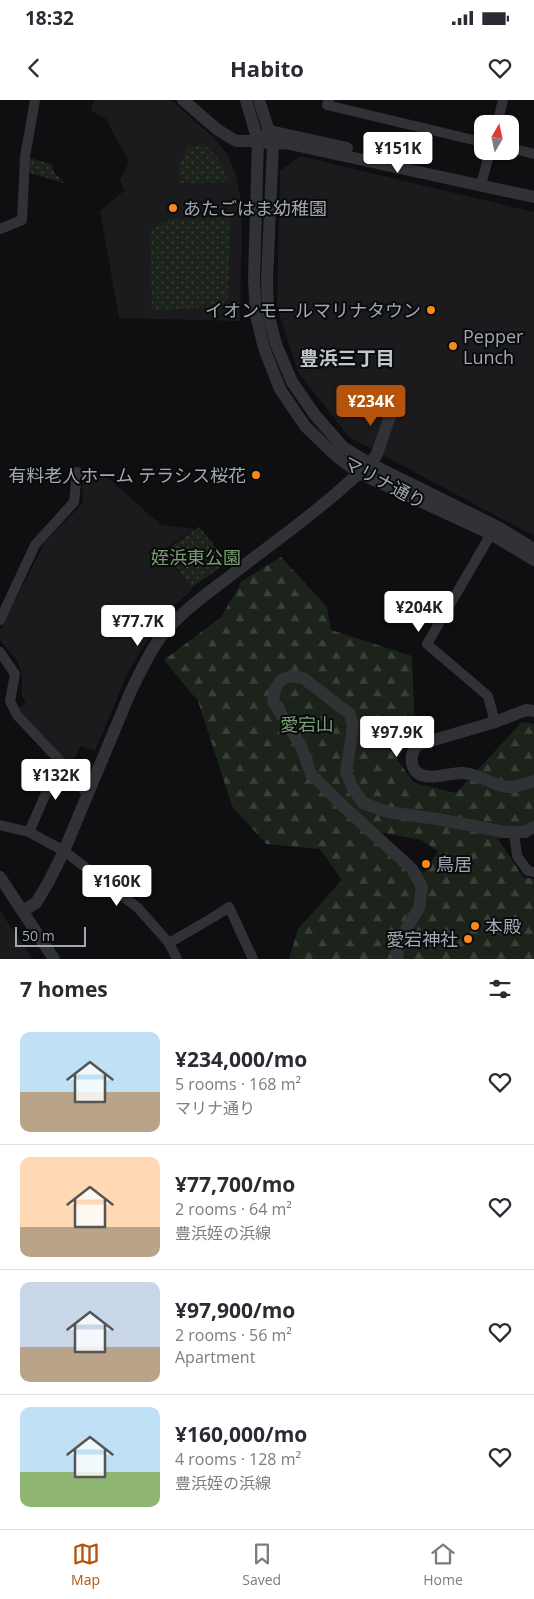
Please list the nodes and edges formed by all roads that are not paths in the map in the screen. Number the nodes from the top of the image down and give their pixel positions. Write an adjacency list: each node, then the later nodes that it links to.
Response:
1 (35, 100): 18 (street)
2 (183, 100): 10 (street)
3 (246, 100): 10 (street, マリナ通り)
4 (259, 100): 8 (street, マリナ通り)
5 (330, 100): 9 (street)
6 (503, 100): 7 (street)
7 (499, 115)
8 (270, 131): 10 (street); 11 (street, マリナ通り); 15 (street)
9 (474, 140)
10 (258, 141): 11 (street); 22 (street, マリナ通り)
11 (273, 144): 15 (street); 20 (street, マリナ通り)
12 (519, 150): 13 (street)
13 (534, 154)
14 (487, 160): 15 (street)
15 (481, 182): 16 (street); 17 (street)
16 (534, 192)
17 (534, 198)
18 (0, 229)
19 (398, 391): 20 (street)
20 (369, 463): 22 (street); 24 (street, マリナ通り)
21 (76, 472): 26 (street)
22 (359, 473): 23 (street, マリナ通り); 32 (street)
23 (491, 534): 25 (street, マリナ通り); 29 (street)
24 (534, 549)
25 (534, 560)
26 (0, 620)
27 (0, 652): 30 (street)
28 (534, 711): 29 (street)
29 (495, 722): 31 (street)
30 (60, 761): 32 (street); 35 (street)
31 (534, 781)
32 (88, 795): 37 (street)
33 (0, 825): 35 (street)
34 (534, 827): 36 (street)
35 (29, 832): 37 (street)
36 (514, 832): 38 (street); 45 (street)
37 (64, 851): 40 (street); 41 (street)
38 (534, 872)
39 (0, 877): 40 (street)
40 (22, 911): 42 (street)
41 (169, 943): 43 (street); 44 (street)
42 (54, 959)
43 (177, 959)
44 (254, 959)
45 (398, 959)

